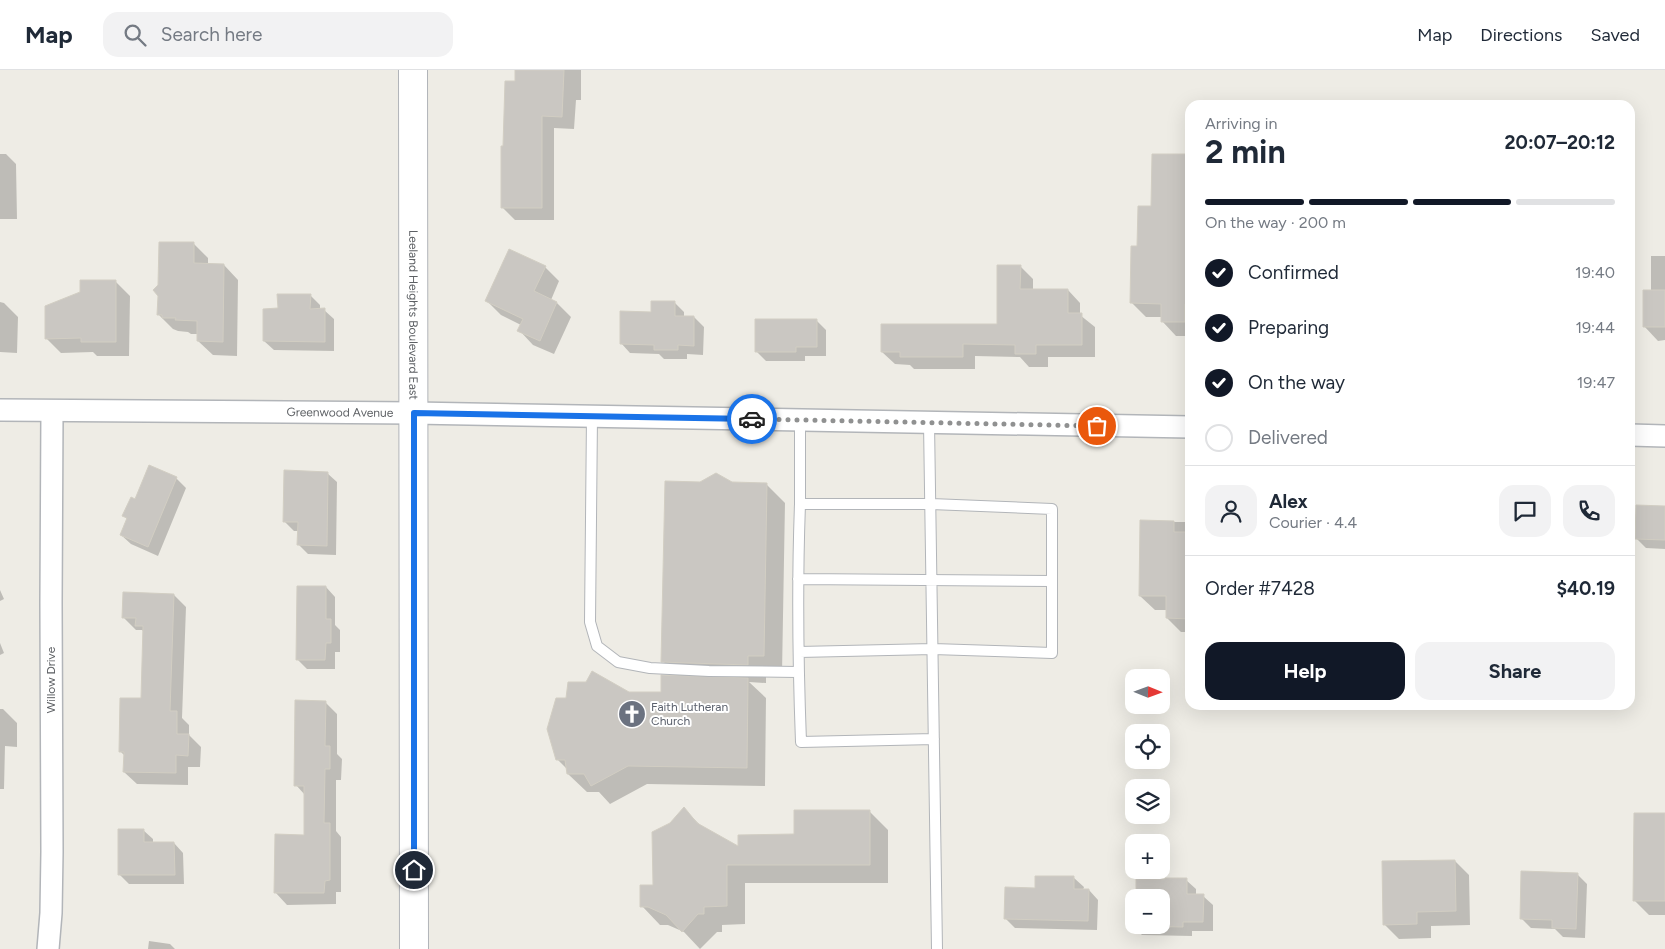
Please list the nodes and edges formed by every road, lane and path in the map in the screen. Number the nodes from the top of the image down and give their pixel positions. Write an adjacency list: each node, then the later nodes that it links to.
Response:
1 (413, 70): 4 (main road, Leeland Heights Boulevard East)
2 (0, 410): 3 (street, Greenwood Avenue)
3 (52, 410): 4 (street, Greenwood Avenue); 20 (street, Willow Drive)
4 (414, 413): 5 (street, Greenwood Avenue); 21 (main road, Leeland Heights Boulevard East)
5 (592, 416): 6 (street, Greenwood Avenue); 18 (lane)
6 (800, 420): 7 (street, Greenwood Avenue); 11 (lane)
7 (929, 423): 8 (street, Greenwood Avenue); 12 (lane)
8 (1185, 427)
9 (1635, 435): 10 (street)
10 (1665, 436)
11 (800, 504): 12 (lane); 13 (lane)
12 (931, 504): 14 (lane); 15 (lane)
13 (798, 578): 14 (lane); 17 (lane)
14 (932, 579): 15 (lane); 16 (lane)
15 (1052, 581): 16 (lane)
16 (933, 650): 17 (lane); 19 (lane)
17 (800, 652): 18 (lane)
18 (798, 672): 19 (lane)
19 (934, 739): 22 (lane)
20 (48, 949)
21 (414, 949)
22 (937, 949)

